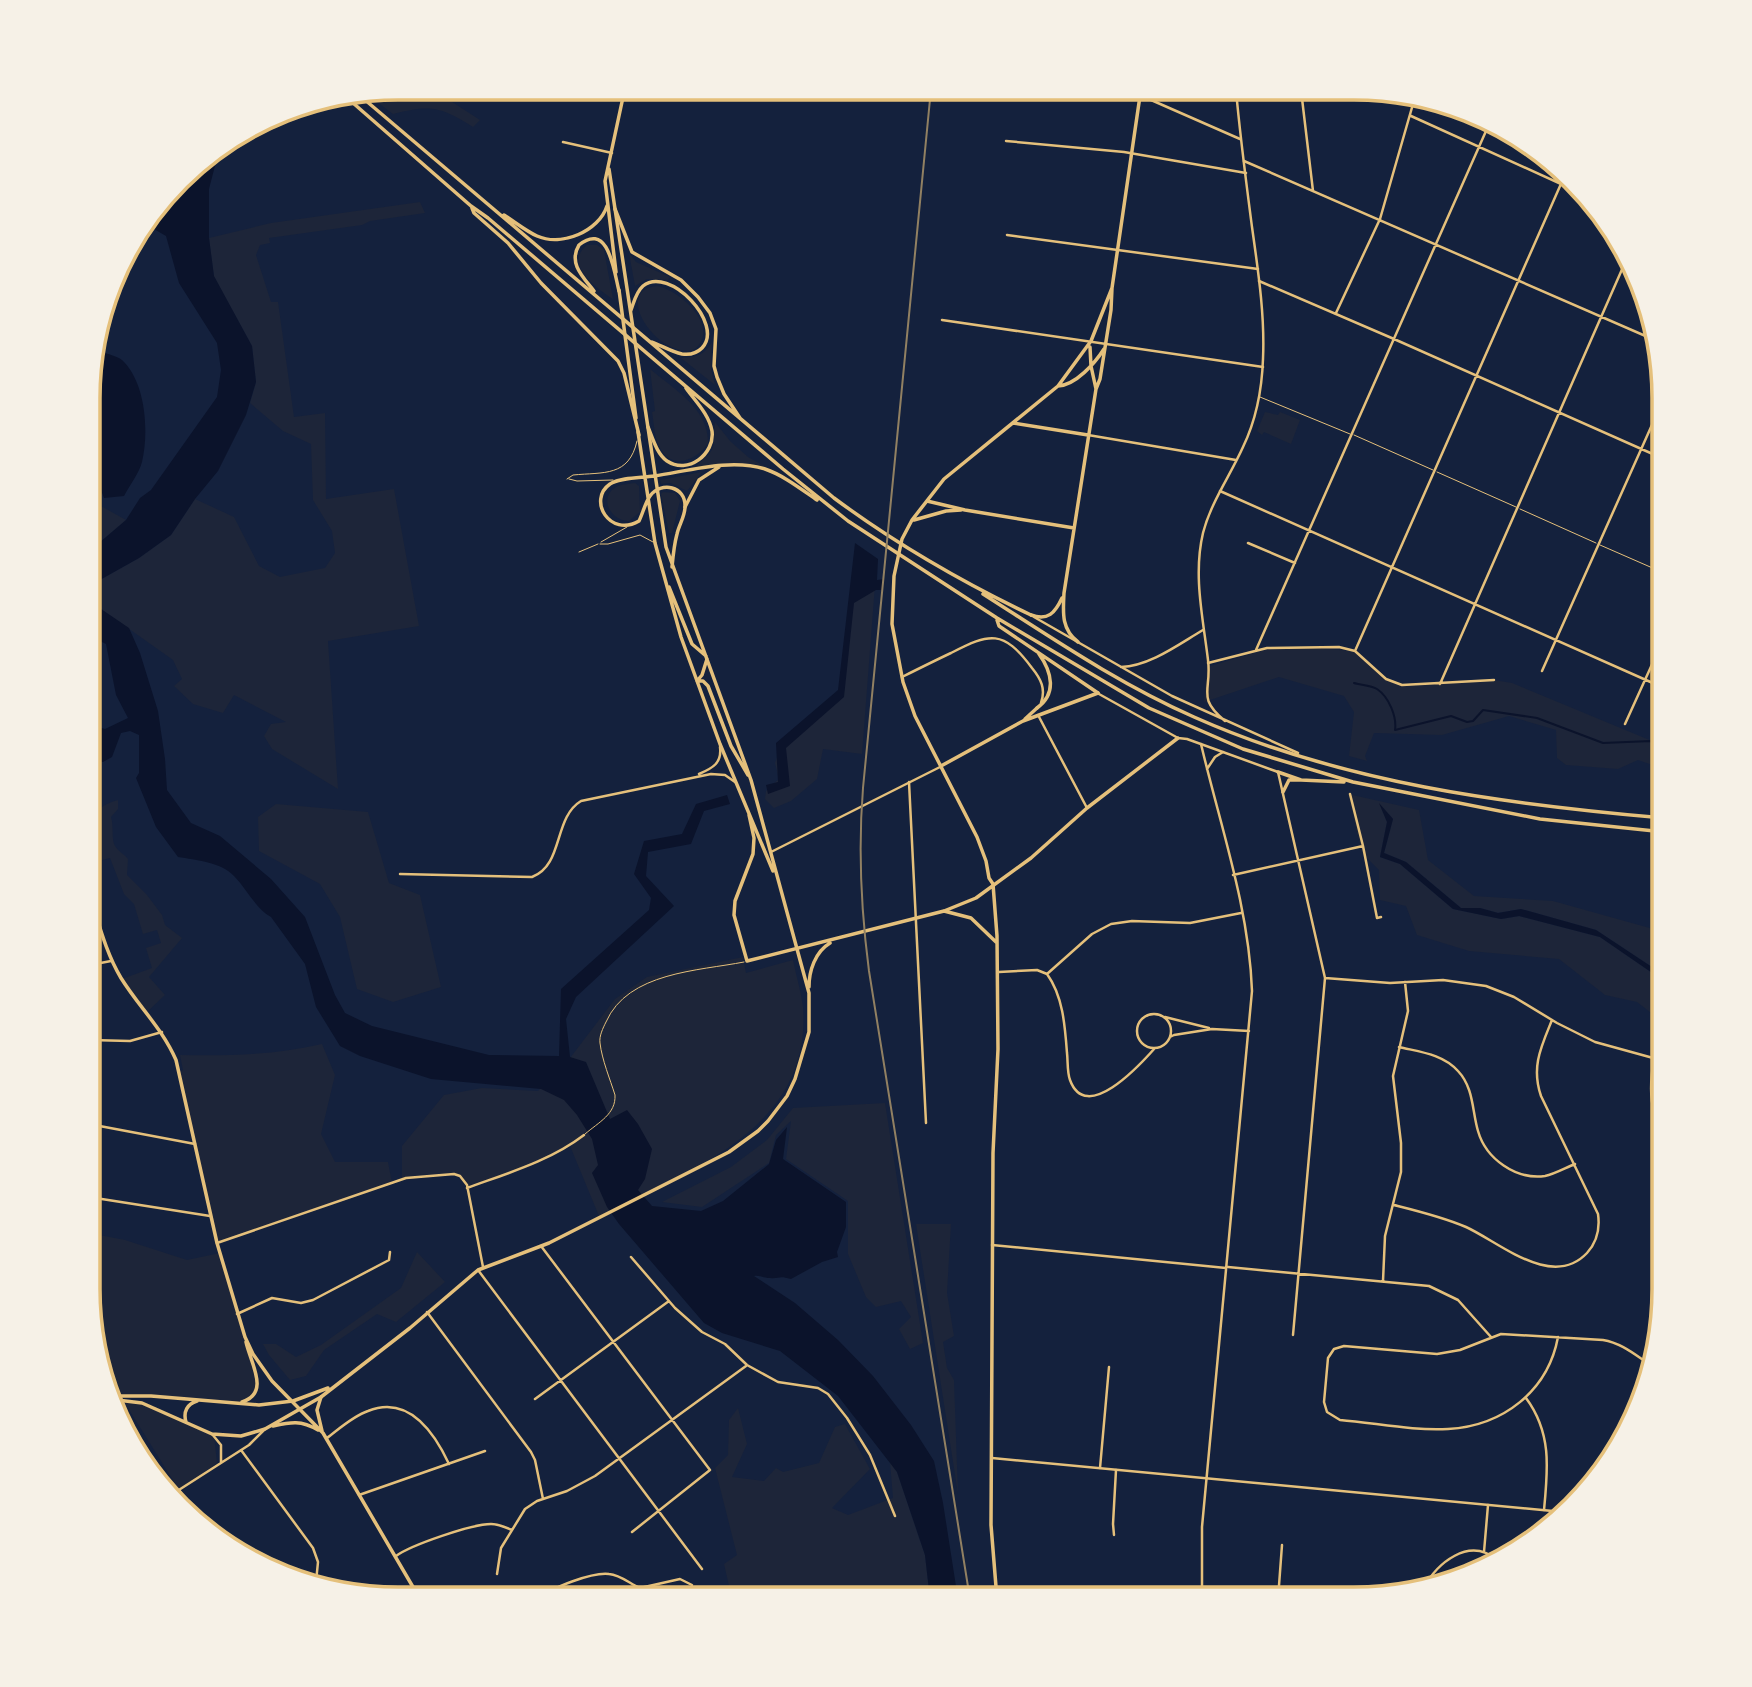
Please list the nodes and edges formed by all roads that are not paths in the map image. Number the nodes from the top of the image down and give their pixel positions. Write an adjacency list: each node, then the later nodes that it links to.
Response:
1 (623, 100): 15 (main road)
2 (1140, 100): 16 (main road)
3 (1150, 100): 11 (street)
4 (1237, 100): 11 (street)
5 (1302, 100): 21 (street)
6 (367, 101): 25 (main road)
7 (353, 103): 22 (main road)
8 (1413, 105): 9 (street)
9 (1410, 116): 14 (street); 26 (street)
10 (1486, 130): 14 (street)
11 (1240, 139): 17 (street)
12 (1006, 141): 16 (street)
13 (563, 142): 15 (street)
14 (1479, 147): 20 (street); 28 (street)
15 (612, 153): 18 (main road)
16 (1132, 154): 19 (street); 29 (main road)
17 (1244, 161): 19 (street); 21 (street)
18 (609, 169): 23 (main road); 24 (main road)
19 (1245, 173): 31 (street)
20 (1561, 184): 32 (street)
21 (1313, 191): 26 (street)
22 (471, 206): 49 (main road); 59 (main road)
23 (607, 206): 25 (main road); 35 (main road)
24 (615, 209): 37 (main road); 54 (main road)
25 (495, 210): 36 (main road)
26 (1380, 219): 28 (street); 38 (street)
27 (1007, 235): 29 (street)
28 (1436, 243): 32 (street); 42 (street)
29 (1118, 250): 31 (street); 34 (main road)
30 (1623, 268): 39 (street)
31 (1258, 269): 33 (street)
32 (1520, 280): 39 (street); 48 (street)
33 (1259, 281): 38 (street); 47 (street)
34 (1111, 288): 44 (main road); 45 (main road)
35 (619, 290): 36 (main road); 59 (main road)
36 (599, 299): 43 (main road)
37 (631, 310): 43 (main road); 57 (main road)
38 (1336, 314): 42 (street)
39 (1603, 316): 41 (street); 53 (street)
40 (942, 320): 44 (street)
41 (1646, 336)
42 (1394, 338): 48 (street); 58 (street)
43 (647, 340): 54 (main road)
44 (1091, 341): 45 (street); 46 (main road); 50 (main road)
45 (1106, 344): 46 (main road); 47 (street); 51 (main road)
46 (1091, 366): 50 (main road); 51 (main road)
47 (1263, 367): 52 (street)
48 (1477, 376): 53 (street); 65 (street)
49 (682, 383): 57 (main road); 74 (main road)
50 (1058, 386): 55 (main road)
51 (1096, 389): 60 (main road)
52 (1258, 396): 58 (lane); 63 (street)
53 (1559, 412): 61 (street); 75 (street)
54 (744, 422): 91 (main road)
55 (1013, 423): 60 (main road); 72 (main road)
56 (1652, 425): 61 (street)
57 (648, 427): 66 (main road)
58 (1352, 434): 65 (lane); 80 (street)
59 (639, 435): 67 (main road); 68 (lane)
60 (1088, 435): 63 (street); 79 (main road)
61 (1641, 449): 62 (street); 84 (street)
62 (1652, 454)
63 (1237, 460): 70 (street)
64 (721, 466): 66 (main road); 73 (main road); 74 (main road)
65 (1434, 471): 75 (lane); 87 (street)
66 (654, 476): 67 (main road); 69 (main road)
67 (645, 478): 68 (main road); 71 (main road)
68 (622, 480): 78 (main road)
69 (656, 489): 71 (main road); 73 (main road); 89 (main road)
70 (1220, 491): 80 (street); 96 (street)
71 (648, 498): 78 (main road); 81 (main road)
72 (927, 501): 76 (main road); 77 (main road)
73 (685, 507): 89 (main road)
74 (831, 508): 95 (main road)
75 (1517, 508): 84 (lane); 93 (street)
76 (965, 510): 77 (main road); 79 (main road)
77 (912, 520): 107 (main road)
78 (629, 526): 83 (lane)
79 (1074, 528): 92 (main road)
80 (1309, 531): 86 (street); 87 (street)
81 (655, 543): 83 (lane); 90 (main road)
82 (1248, 543): 86 (street)
83 (600, 544): 85 (lane)
84 (1600, 545): 88 (lane); 97 (street)
85 (579, 552)
86 (1295, 563): 100 (street)
87 (1391, 567): 93 (street); 101 (street)
88 (1652, 568)
89 (672, 569): 102 (main road)
90 (664, 577): 102 (main road); 110 (main road)
91 (967, 583): 94 (main road); 124 (main road)
92 (1064, 593): 94 (main road); 98 (main road)
93 (1475, 603): 97 (street); 112 (street)
94 (1031, 615): 98 (street)
95 (997, 618): 99 (main road); 132 (main road)
96 (1203, 631): 103 (street); 105 (street)
97 (1557, 639): 106 (street); 108 (street)
98 (1078, 642): 105 (street)
99 (1027, 643): 113 (main road); 114 (main road)
100 (1256, 650): 101 (street); 103 (street)
101 (1355, 651): 112 (street)
102 (707, 657): 110 (main road); 129 (main road)
103 (1209, 663): 117 (street)
104 (1652, 664): 108 (street)
105 (1121, 667): 117 (street)
106 (1542, 671)
107 (902, 678): 114 (street); 125 (main road)
108 (1645, 679): 111 (street); 118 (street)
109 (1494, 680): 112 (street)
110 (697, 681): 120 (main road); 129 (main road)
111 (1652, 682)
112 (1440, 684)
113 (1098, 693): 115 (main road); 119 (street)
114 (1037, 708): 116 (main road)
115 (1038, 715): 116 (main road); 137 (street)
116 (1023, 721): 125 (main road)
117 (1225, 721): 123 (street)
118 (1625, 724)
119 (1178, 738): 121 (street); 137 (main road)
120 (720, 744): 128 (street); 133 (main road)
121 (1201, 744): 122 (street); 126 (street)
122 (1223, 752): 126 (street); 127 (street)
123 (1298, 753): 124 (main road)
124 (1313, 760): 138 (main road)
125 (941, 766): 131 (street); 146 (main road)
126 (1207, 769): 145 (street)
127 (1278, 772): 130 (main road); 134 (street)
128 (692, 776): 133 (street); 143 (street)
129 (751, 780): 141 (main road)
130 (1301, 780): 132 (main road); 134 (main road)
131 (909, 782): 141 (street); 150 (street)
132 (1353, 782): 139 (main road)
133 (737, 783): 136 (main road)
134 (1283, 792): 142 (street)
135 (1349, 794): 140 (street)
136 (745, 802): 144 (main road); 156 (main road)
137 (1087, 808): 146 (main road)
138 (1652, 817)
139 (1652, 831)
140 (1363, 846): 142 (street); 149 (street)
141 (771, 852): 144 (main road)
142 (1298, 861): 145 (street); 160 (street)
143 (400, 874)
144 (776, 876): 154 (main road)
145 (1233, 876): 148 (street)
146 (993, 884): 147 (main road); 153 (main road)
147 (944, 911): 150 (main road); 153 (main road)
148 (1241, 913): 159 (street); 167 (street)
149 (1381, 917)
150 (915, 919): 152 (main road); 175 (street)
151 (100, 925): 155 (main road)
152 (836, 940): 154 (main road); 162 (main road)
153 (997, 943): 158 (main road)
154 (797, 949): 156 (main road); 162 (main road)
155 (112, 960): 157 (street); 166 (main road)
156 (747, 961): 177 (lane)
157 (100, 962)
158 (998, 972): 159 (street); 185 (main road)
159 (1046, 974): 171 (street)
160 (1325, 978): 161 (street); 192 (street)
161 (1405, 982): 164 (street); 170 (street)
162 (809, 993): 186 (main road)
163 (1162, 1016): 165 (street); 168 (street); 171 (street)
164 (1552, 1020): 172 (street); 179 (street)
165 (1212, 1029): 167 (street); 168 (street)
166 (162, 1031): 169 (street); 178 (main road)
167 (1249, 1031): 190 (street)
168 (1170, 1037): 171 (street)
169 (100, 1040)
170 (1399, 1047): 179 (street); 182 (street)
171 (1155, 1048)
172 (1652, 1058)
173 (1652, 1071): 174 (street)
174 (1652, 1107)
175 (926, 1123)
176 (100, 1126): 178 (street)
177 (584, 1135): 180 (street)
178 (195, 1144): 183 (main road)
179 (1575, 1163): 182 (street)
180 (467, 1188): 184 (street); 189 (street)
181 (100, 1199): 183 (street)
182 (1394, 1205): 193 (street)
183 (211, 1217): 184 (main road)
184 (217, 1244): 196 (main road)
185 (992, 1245): 190 (street); 226 (main road)
186 (541, 1246): 189 (main road); 201 (street)
187 (390, 1252): 196 (street)
188 (632, 1257): 194 (street)
189 (483, 1267): 191 (main road)
190 (1228, 1267): 192 (street); 231 (street)
191 (478, 1270): 195 (main road); 205 (street)
192 (1297, 1273): 193 (street); 197 (street)
193 (1383, 1281): 199 (street)
194 (669, 1301): 201 (street); 203 (street)
195 (427, 1312): 206 (main road); 235 (street)
196 (237, 1314): 198 (main road)
197 (1293, 1335)
198 (245, 1337): 213 (main road); 214 (main road)
199 (1491, 1337): 200 (street); 209 (street)
200 (1558, 1337): 202 (street); 209 (street)
201 (613, 1341): 205 (street); 216 (street)
202 (1644, 1361)
203 (747, 1366): 216 (street); 240 (street)
204 (1109, 1367): 229 (street)
205 (561, 1380): 211 (street); 225 (street)
206 (333, 1386): 208 (main road); 213 (main road)
207 (120, 1397): 212 (main road)
208 (321, 1397): 215 (main road); 220 (main road)
209 (1526, 1398): 238 (street)
210 (120, 1399): 217 (main road)
211 (535, 1399)
212 (200, 1400): 214 (main road); 217 (main road)
213 (293, 1401): 214 (main road); 215 (main road)
214 (225, 1404)
215 (301, 1409): 218 (main road); 220 (main road)
216 (673, 1420): 225 (street); 237 (street)
217 (187, 1424): 221 (main road)
218 (273, 1426): 219 (main road); 220 (main road)
219 (265, 1430): 221 (main road); 223 (street)
220 (323, 1433): 222 (main road)
221 (212, 1434): 227 (street)
222 (326, 1438): 228 (street); 234 (main road)
223 (241, 1450): 227 (street); 250 (street)
224 (485, 1451): 228 (street)
225 (620, 1458): 235 (street); 237 (street)
226 (992, 1458): 229 (street); 257 (main road)
227 (221, 1462): 232 (street)
228 (449, 1464): 234 (street)
229 (1100, 1468): 230 (street)
230 (1116, 1469): 231 (street); 243 (street)
231 (1207, 1478): 236 (street); 258 (street)
232 (179, 1490): 233 (street)
233 (182, 1494)
234 (359, 1495): 247 (main road)
235 (542, 1499): 241 (street)
236 (1488, 1505): 238 (street); 245 (street)
237 (659, 1510): 242 (street); 248 (street)
238 (1544, 1510): 239 (street)
239 (1553, 1511)
240 (895, 1516)
241 (511, 1531): 247 (street); 249 (street)
242 (632, 1532)
243 (1114, 1535)
244 (1282, 1545): 259 (street)
245 (1485, 1552): 246 (street); 251 (street)
246 (1490, 1555)
247 (395, 1557): 253 (main road)
248 (702, 1569)
249 (497, 1574)
250 (317, 1576)
251 (1431, 1577)
252 (692, 1585): 256 (street)
253 (412, 1587)
254 (560, 1587): 255 (street)
255 (638, 1587)
256 (644, 1587)
257 (996, 1587)
258 (1202, 1587)
259 (1279, 1587)

